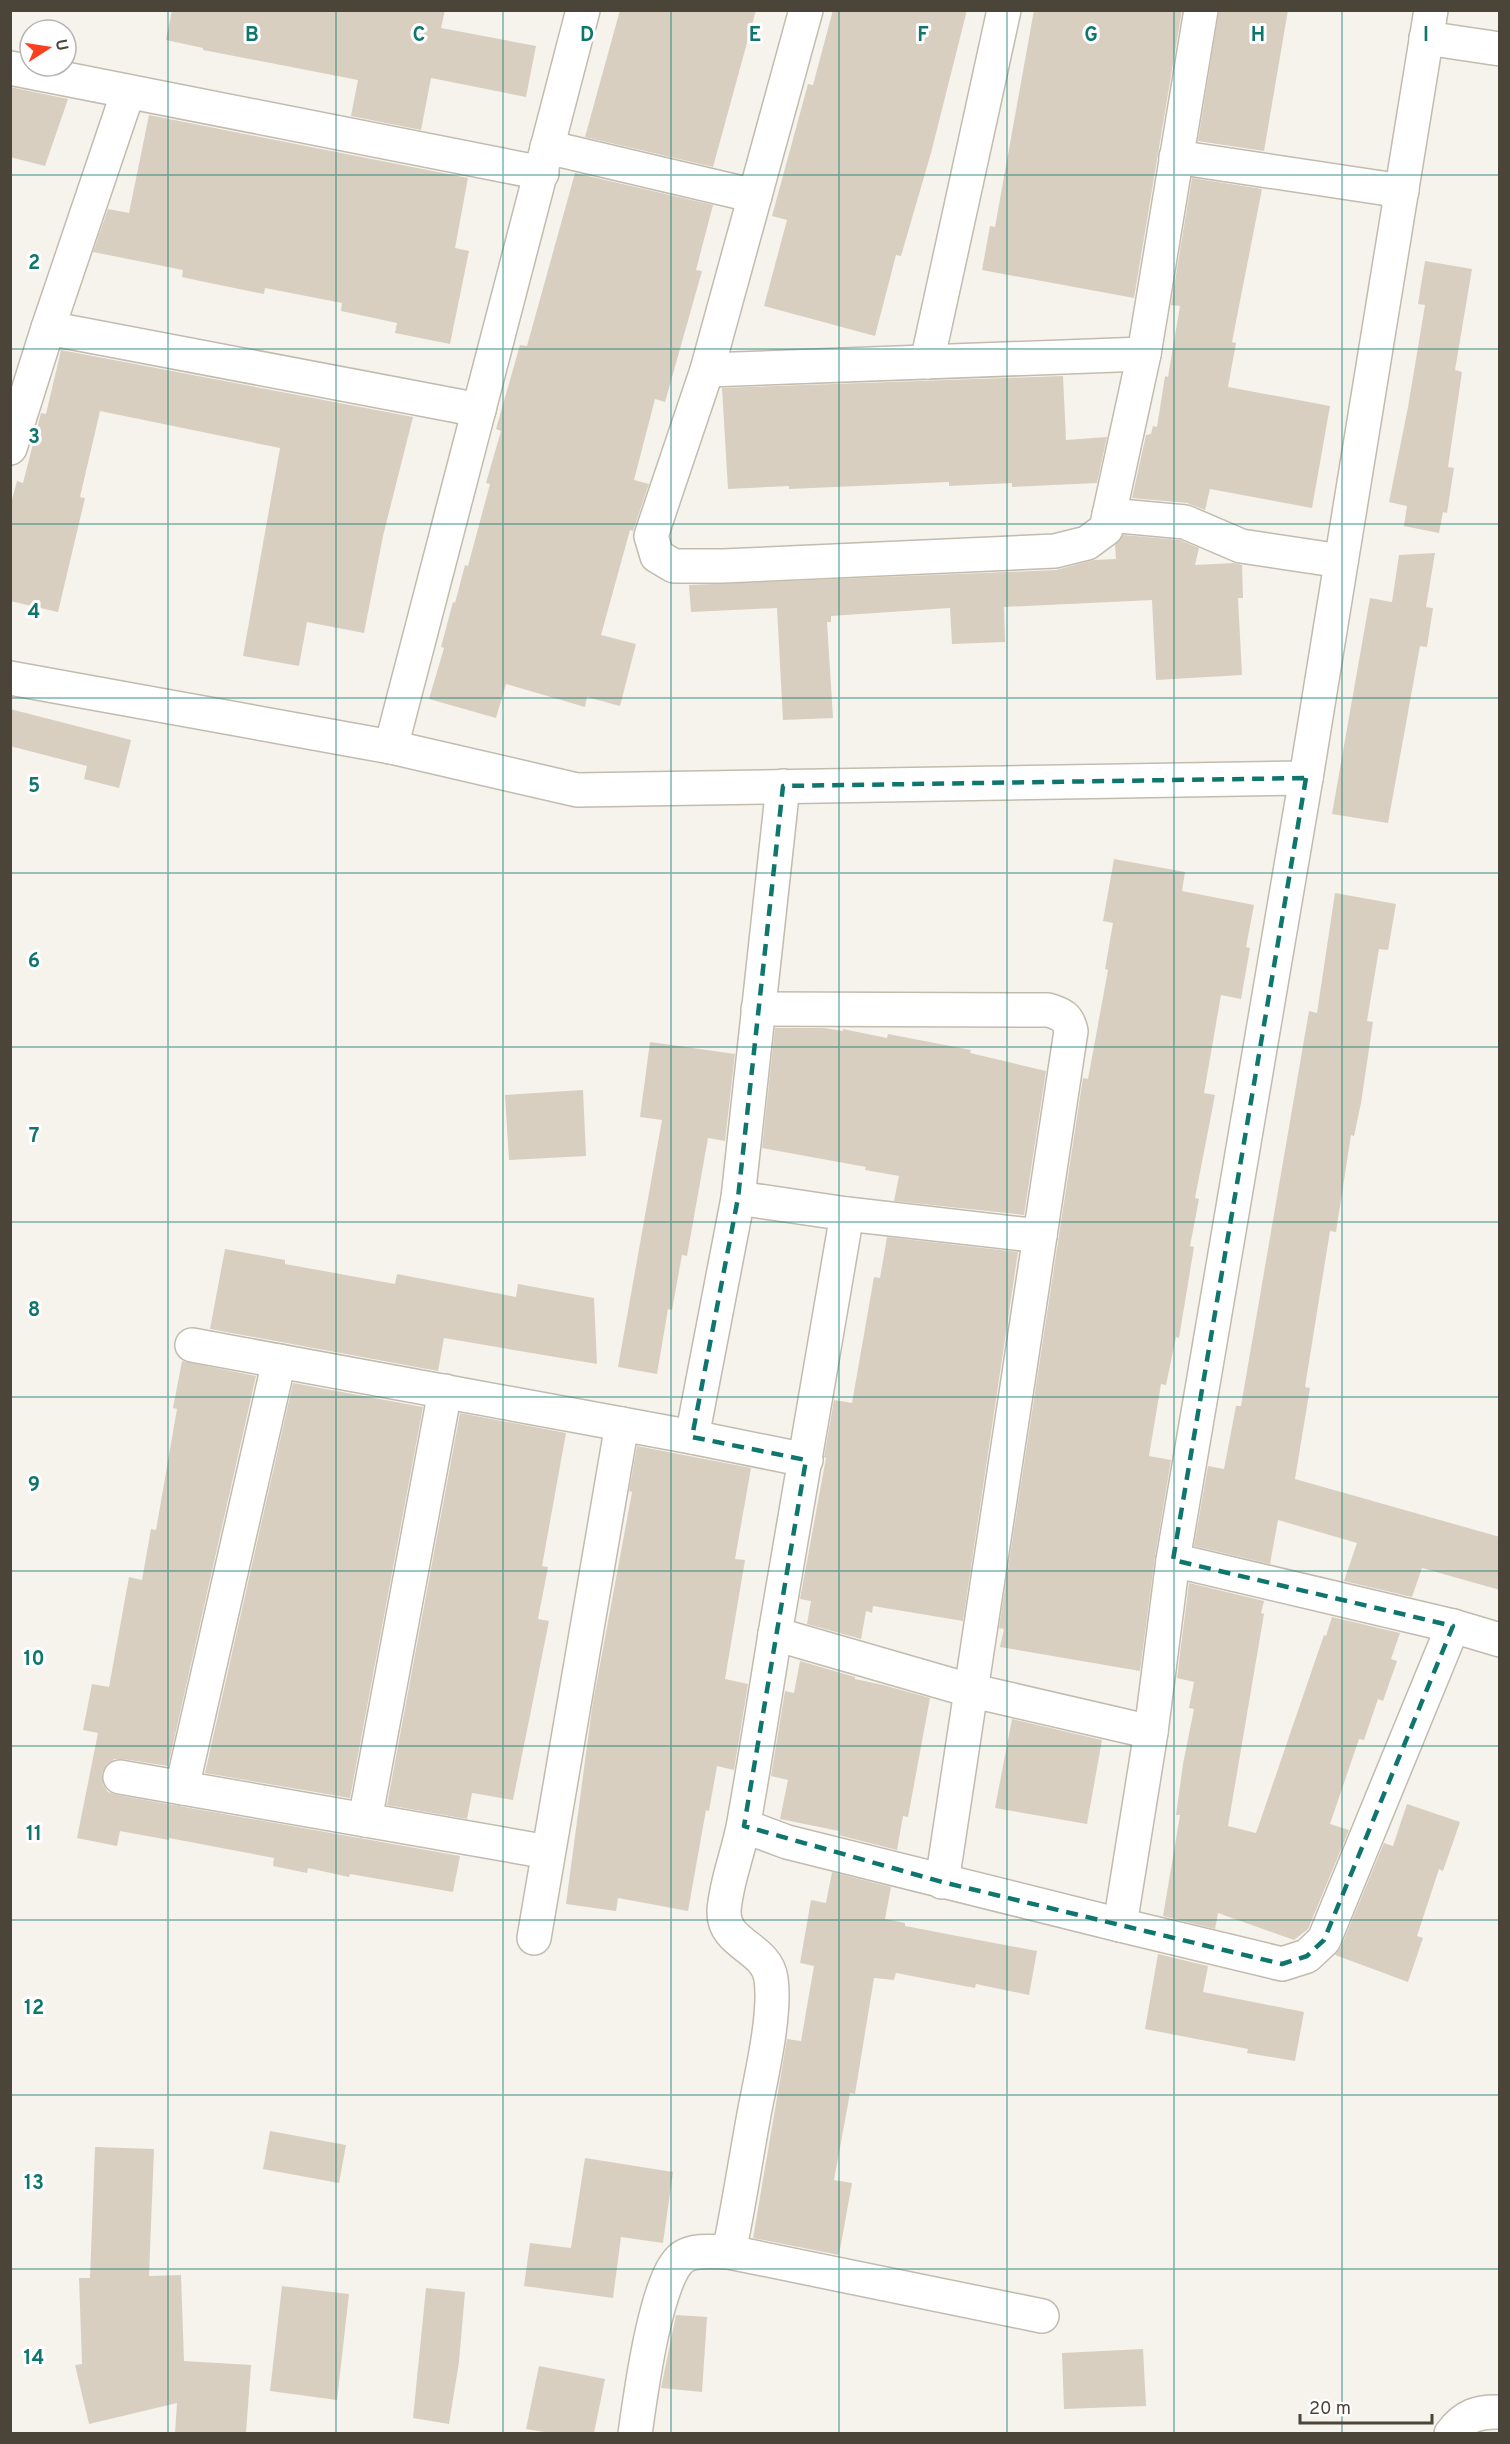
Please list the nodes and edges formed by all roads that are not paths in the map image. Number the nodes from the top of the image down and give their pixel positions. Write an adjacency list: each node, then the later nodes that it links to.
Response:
1 (583, 10): 10 (street)
2 (806, 10): 12 (street)
3 (1004, 10): 15 (street)
4 (1201, 10): 9 (street)
5 (1428, 24): 6 (street); 11 (street)
6 (1500, 49)
7 (10, 68): 8 (street)
8 (128, 92): 10 (street); 13 (street)
9 (1176, 157): 11 (street); 14 (street)
10 (545, 160): 12 (street); 17 (street)
11 (1402, 191): 20 (street)
12 (755, 196): 16 (street)
13 (48, 328): 17 (street); 18 (street)
14 (1144, 354): 15 (street); 19 (street)
15 (927, 362): 16 (street)
16 (707, 370): 19 (street)
17 (479, 411): 22 (street)
18 (10, 448)
19 (1109, 515): 20 (street)
20 (1341, 561): 23 (street)
21 (10, 678): 22 (street)
22 (391, 747): 24 (street)
23 (1306, 778): 24 (street); 35 (street)
24 (783, 786): 25 (street)
25 (758, 1009): 26 (street); 28 (street)
26 (738, 1198): 27 (street); 33 (street)
27 (847, 1214): 28 (street); 34 (street)
28 (1040, 1236): 39 (street)
29 (192, 1345): 30 (street)
30 (279, 1361): 31 (street); 42 (street)
31 (444, 1391): 32 (street); 43 (street)
32 (622, 1424): 33 (street); 45 (street)
33 (692, 1437): 34 (street)
34 (806, 1460): 37 (street)
35 (1173, 1560): 36 (street); 40 (street)
36 (1453, 1626): 38 (street); 47 (street)
37 (775, 1634): 39 (street); 44 (street)
38 (1500, 1640)
39 (969, 1690): 40 (street); 46 (street)
40 (1151, 1732): 47 (street)
41 (120, 1777): 42 (street)
42 (182, 1788): 43 (street)
43 (365, 1820): 45 (street)
44 (744, 1826): 46 (street); 49 (street)
45 (548, 1852): 48 (street)
46 (942, 1882): 47 (street)
47 (1120, 1925)
48 (534, 1938)
49 (729, 2252): 50 (street); 52 (street)
50 (1042, 2316)
51 (1500, 2412): 53 (street)
52 (635, 2433)
53 (1450, 2433)

